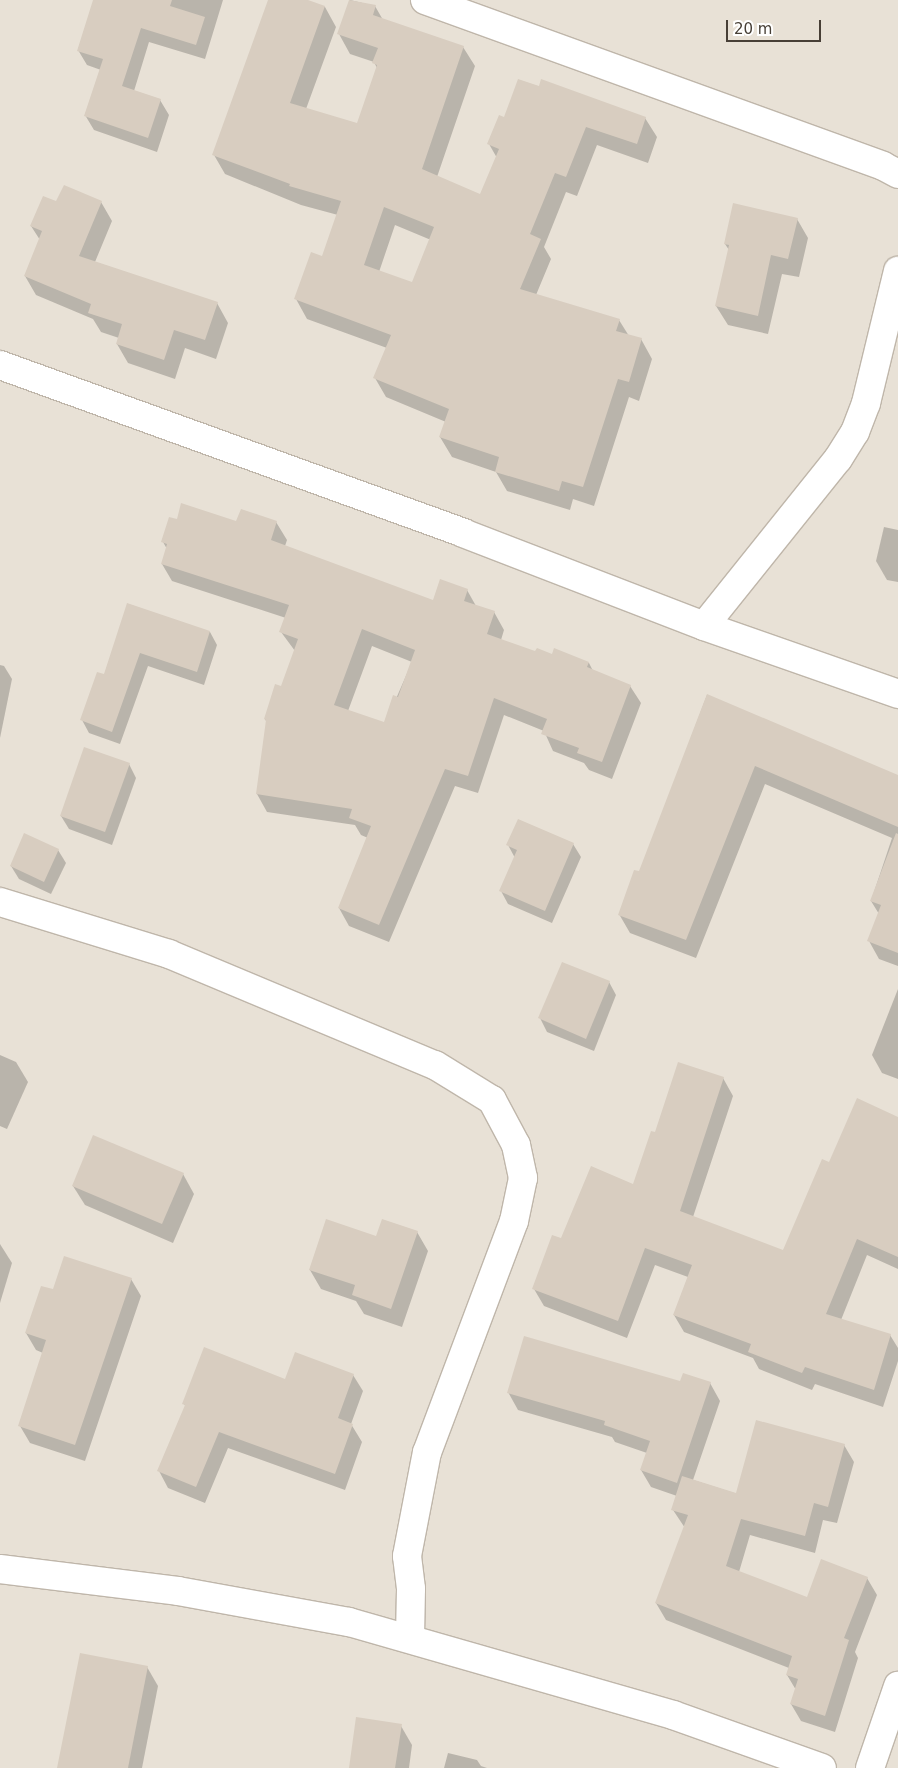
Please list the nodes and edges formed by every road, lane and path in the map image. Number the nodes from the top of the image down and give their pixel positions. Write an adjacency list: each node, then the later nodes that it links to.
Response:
1 (425, 0): 2 (street)
2 (463, 7): 3 (street)
3 (898, 174)
4 (898, 271): 6 (street)
5 (0, 365): 6 (street)
6 (704, 626): 7 (street)
7 (898, 694)
8 (0, 902): 10 (street)
9 (0, 1569): 10 (street)
10 (410, 1637): 12 (street)
11 (898, 1686): 13 (street)
12 (822, 1768)
13 (870, 1768)

